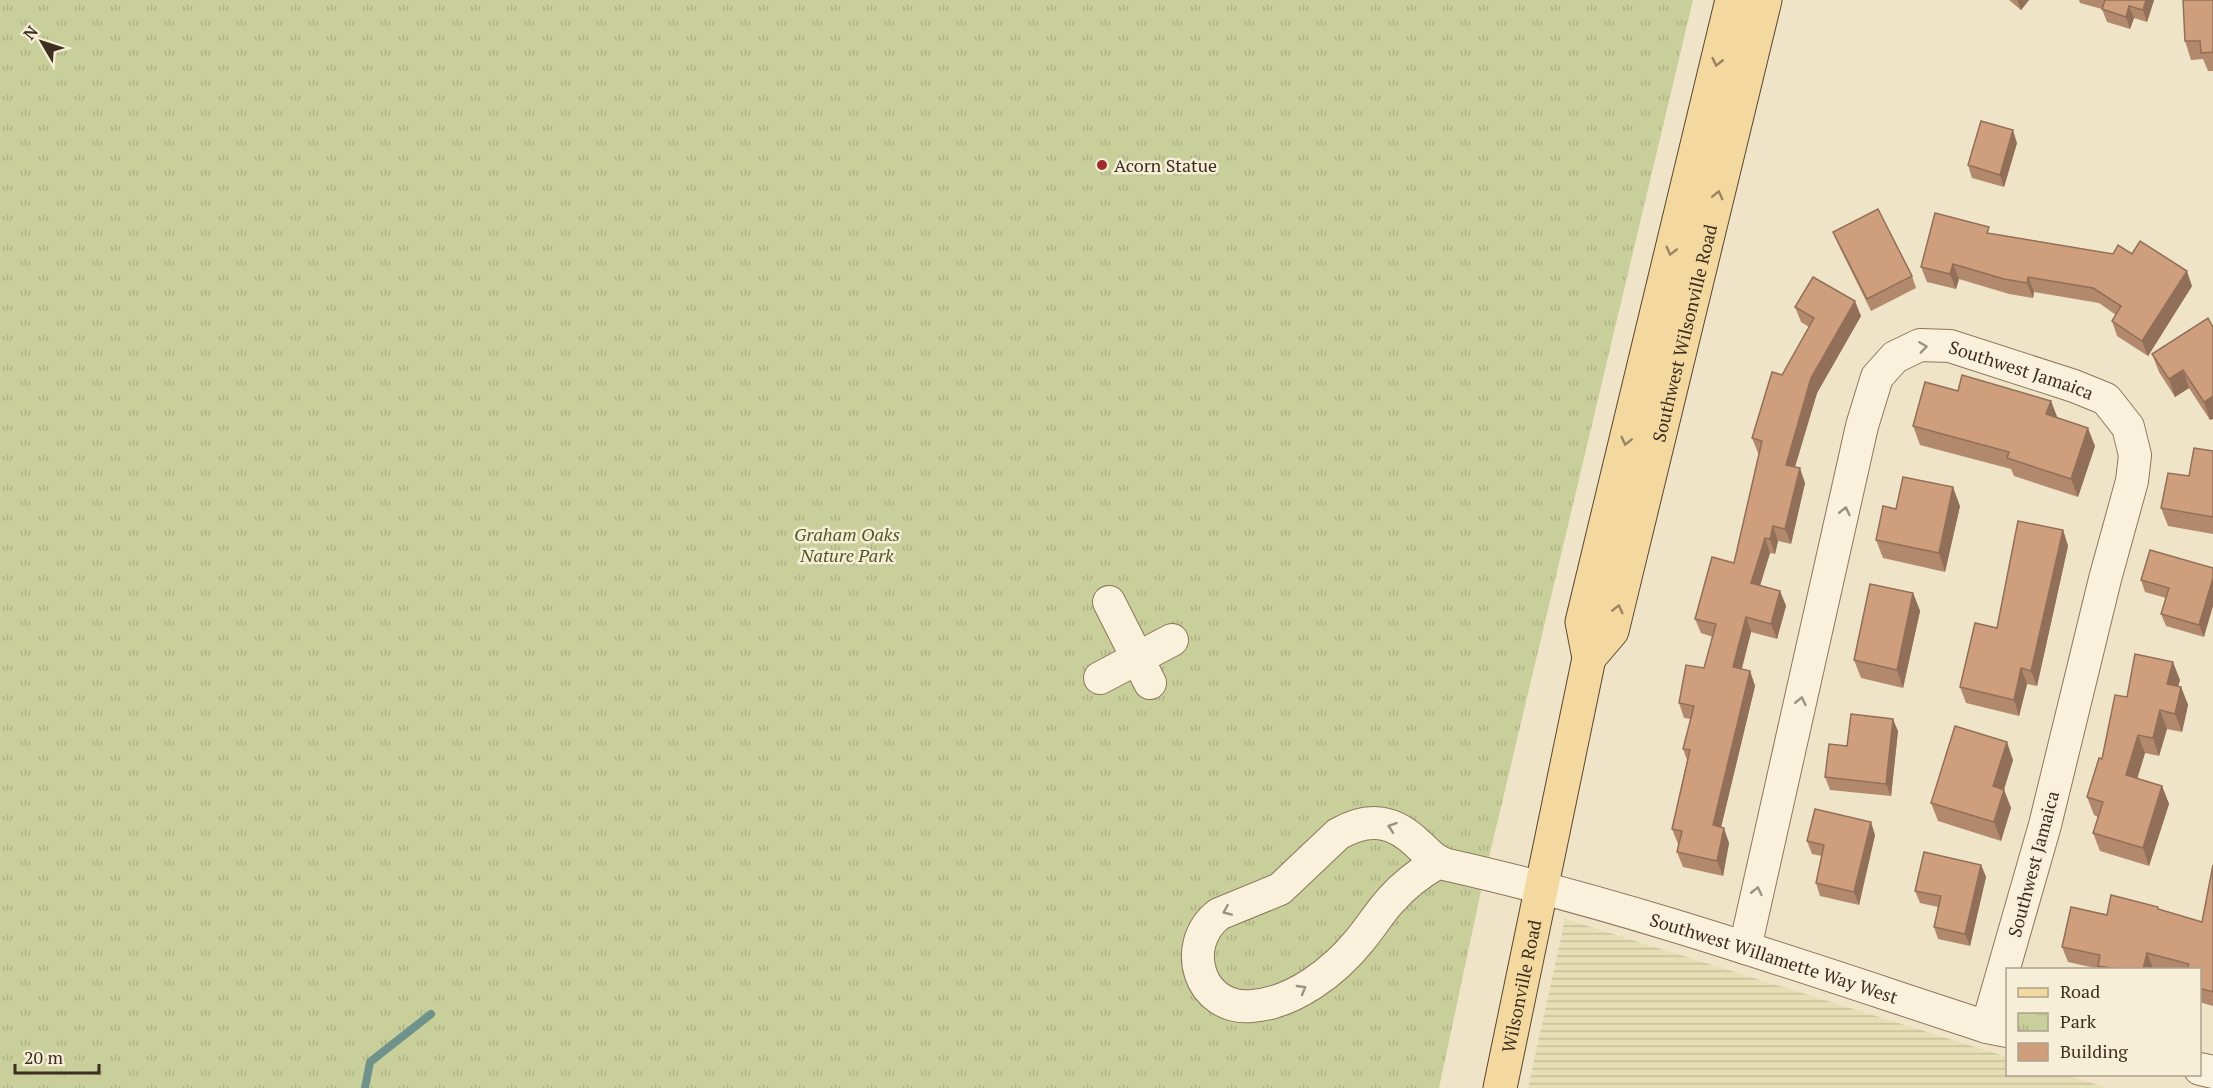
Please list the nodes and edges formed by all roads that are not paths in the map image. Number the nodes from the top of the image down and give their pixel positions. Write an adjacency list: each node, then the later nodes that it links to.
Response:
1 (1731, 0): 5 (main road, Southwest Wilsonville Road, one-way to 5)
2 (1765, 0): 5 (main road, Southwest Wilsonville Road, one-way to 2)
3 (1109, 603): 6 (street)
4 (1172, 640): 6 (street)
5 (1589, 658): 9 (main road, Southwest Wilsonville Road)
6 (1144, 671): 7 (street)
7 (1100, 678)
8 (1437, 863): 8 (street, one-way to 8); 9 (street, Southwest Willamette Way West)
9 (1542, 886): 10 (street, Southwest Willamette Way West); 14 (main road, Wilsonville Road)
10 (1744, 948): 11 (street, Southwest Jamaica, one-way to 11); 13 (street, Southwest Willamette Way West)
11 (2011, 968)
12 (2006, 991): 13 (street, Southwest Jamaica, one-way to 13)
13 (1997, 1029)
14 (1500, 1088)

